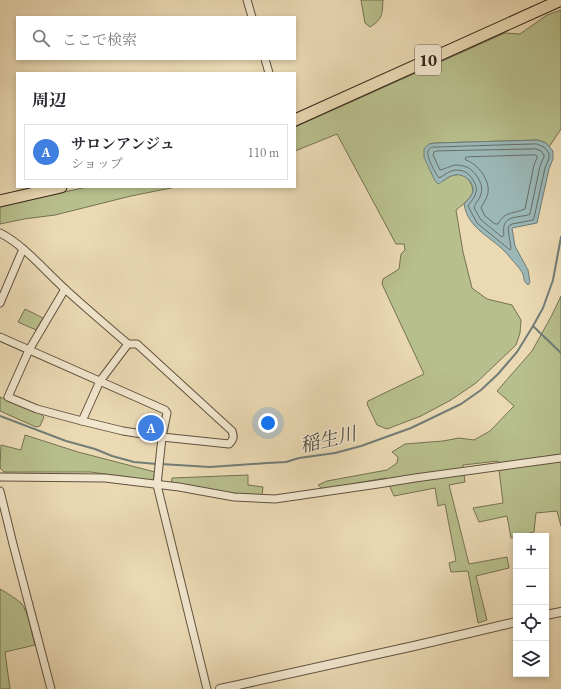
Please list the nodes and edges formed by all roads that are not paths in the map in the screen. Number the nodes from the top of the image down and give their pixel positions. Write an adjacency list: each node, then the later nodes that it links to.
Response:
1 (247, 0): 3 (street)
2 (561, 0): 6 (main road, 10)
3 (252, 16)
4 (265, 60): 5 (street)
5 (269, 72)
6 (296, 120)
7 (57, 188): 8 (main road)
8 (0, 201)
9 (0, 233): 10 (street)
10 (23, 249): 11 (street); 12 (street)
11 (65, 289): 14 (street); 15 (street)
12 (0, 303)
13 (0, 338): 15 (street)
14 (128, 344): 16 (street); 18 (street)
15 (29, 350): 16 (street); 17 (street)
16 (100, 381): 17 (street); 18 (street)
17 (82, 421): 18 (street)
18 (162, 437): 21 (street)
19 (561, 458): 21 (street)
20 (0, 478): 21 (street)
21 (157, 485): 27 (street)
22 (0, 491): 26 (street)
23 (561, 612): 24 (street)
24 (549, 614)
25 (513, 623): 28 (street)
26 (51, 689)
27 (206, 689)
28 (220, 689)

